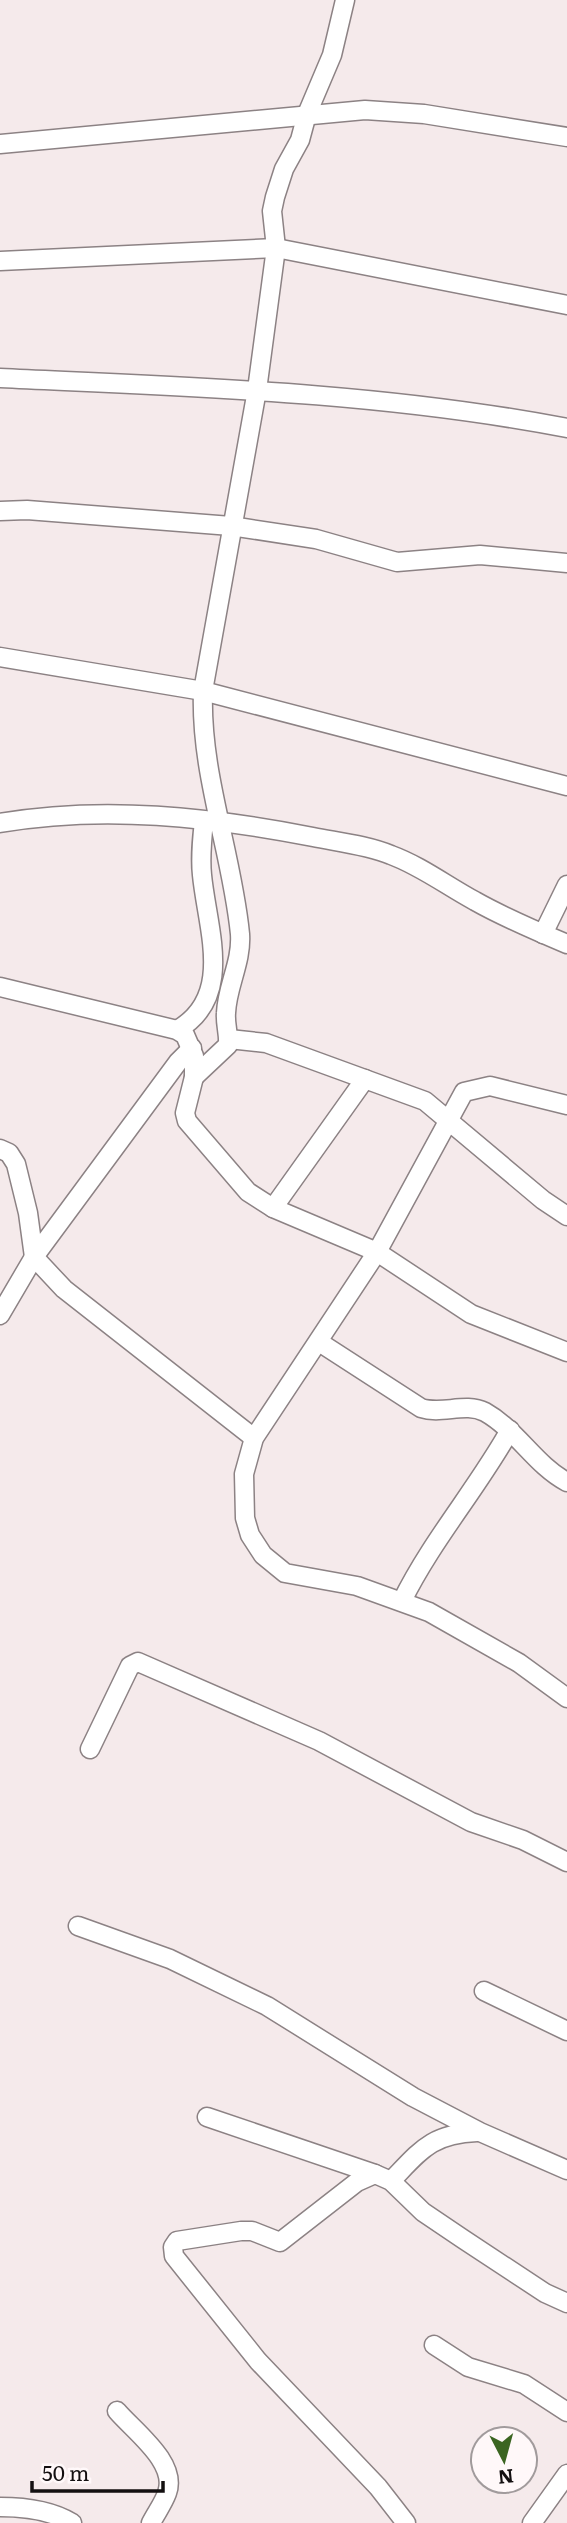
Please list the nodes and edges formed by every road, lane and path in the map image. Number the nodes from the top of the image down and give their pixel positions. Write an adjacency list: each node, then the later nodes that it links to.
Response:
1 (345, 0): 2 (street)
2 (307, 114): 3 (street); 4 (street); 5 (street)
3 (567, 137)
4 (0, 145)
5 (276, 248): 6 (street); 7 (street); 9 (street)
6 (0, 261)
7 (567, 305)
8 (0, 378): 9 (street)
9 (257, 390): 10 (street); 12 (street)
10 (567, 428)
11 (0, 511): 12 (street)
12 (231, 526): 13 (street); 15 (street)
13 (567, 563)
14 (0, 657): 15 (street)
15 (204, 691): 16 (street); 17 (street)
16 (567, 786)
17 (212, 821): 18 (street); 20 (street); 23 (street); 24 (street)
18 (0, 822)
19 (567, 886): 20 (street)
20 (543, 934): 21 (street)
21 (567, 944)
22 (0, 987): 23 (street)
23 (177, 1031): 25 (street)
24 (229, 1039): 26 (street); 27 (street)
25 (192, 1048): 26 (street); 34 (street)
26 (194, 1077): 31 (street)
27 (365, 1079): 29 (street); 31 (street)
28 (567, 1105): 29 (street)
29 (448, 1118): 32 (street); 33 (street)
30 (0, 1149): 34 (street)
31 (273, 1208): 33 (street)
32 (567, 1216)
33 (377, 1252): 36 (street); 37 (street)
34 (34, 1257): 35 (street); 39 (street)
35 (0, 1315)
36 (320, 1342): 38 (street); 39 (street)
37 (567, 1352)
38 (510, 1430): 40 (street); 41 (street)
39 (254, 1438): 41 (street)
40 (567, 1482)
41 (402, 1601): 42 (street)
42 (567, 1698)
43 (90, 1749): 44 (street)
44 (567, 1862)
45 (78, 1926): 49 (street)
46 (484, 1991): 47 (street)
47 (567, 2031)
48 (207, 2117): 51 (street)
49 (481, 2132): 50 (street); 51 (street)
50 (567, 2170)
51 (383, 2177): 52 (street); 60 (street)
52 (567, 2303)
53 (434, 2345): 55 (street)
54 (117, 2411): 59 (street)
55 (567, 2412)
56 (567, 2474): 61 (street)
57 (0, 2507): 58 (street)
58 (72, 2523)
59 (151, 2523)
60 (406, 2523)
61 (532, 2523)

